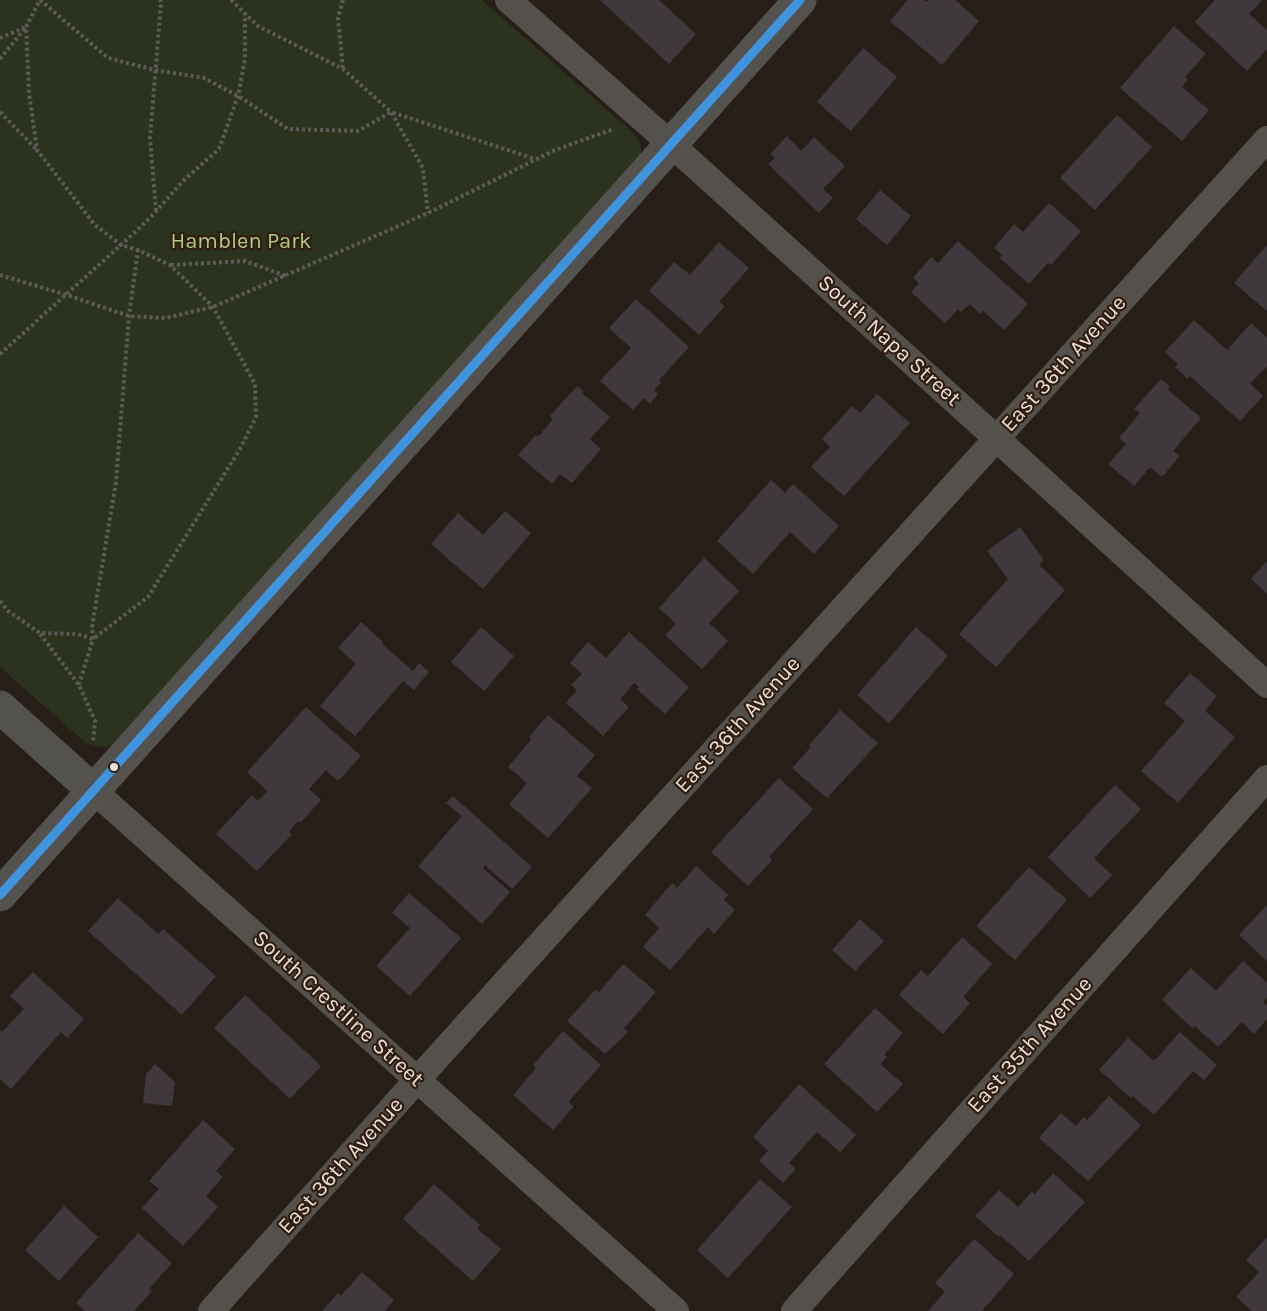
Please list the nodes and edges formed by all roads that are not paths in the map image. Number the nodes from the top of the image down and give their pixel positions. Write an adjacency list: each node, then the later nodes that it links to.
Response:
1 (508, 0): 4 (street, South Napa Street)
2 (800, 0): 4 (street)
3 (1267, 139): 5 (street, East 36th Avenue)
4 (672, 145): 5 (street, South Napa Street); 9 (street)
5 (997, 438): 6 (street, South Napa Street); 11 (street, East 36th Avenue)
6 (1267, 685)
7 (0, 707): 9 (street, South Crestline Street)
8 (1267, 778): 14 (street, East 35th Avenue)
9 (94, 791): 10 (street); 11 (street, South Crestline Street)
10 (0, 895)
11 (417, 1080): 12 (street, East 36th Avenue); 13 (street, South Crestline Street)
12 (211, 1311)
13 (676, 1311)
14 (794, 1311)

